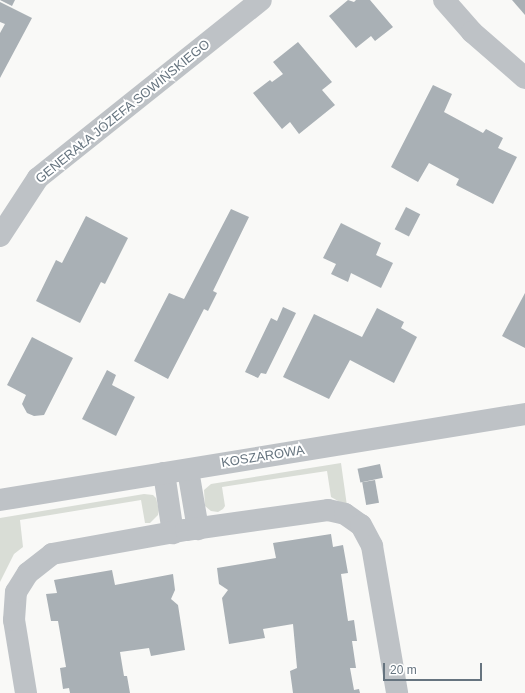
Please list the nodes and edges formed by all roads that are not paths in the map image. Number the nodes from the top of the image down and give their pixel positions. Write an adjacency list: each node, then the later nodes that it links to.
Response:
1 (260, 0): 4 (street, GENERAŁA JÓZEFA SOWIŃSKIEGO)
2 (444, 0): 3 (street)
3 (525, 78)
4 (0, 236)
5 (525, 414): 6 (street, KOSZAROWA)
6 (188, 470): 7 (street, KOSZAROWA); 9 (street)
7 (164, 473): 8 (street, KOSZAROWA); 10 (street)
8 (0, 500)
9 (198, 529): 10 (street); 12 (street)
10 (173, 533): 11 (street)
11 (26, 693)
12 (397, 693)

